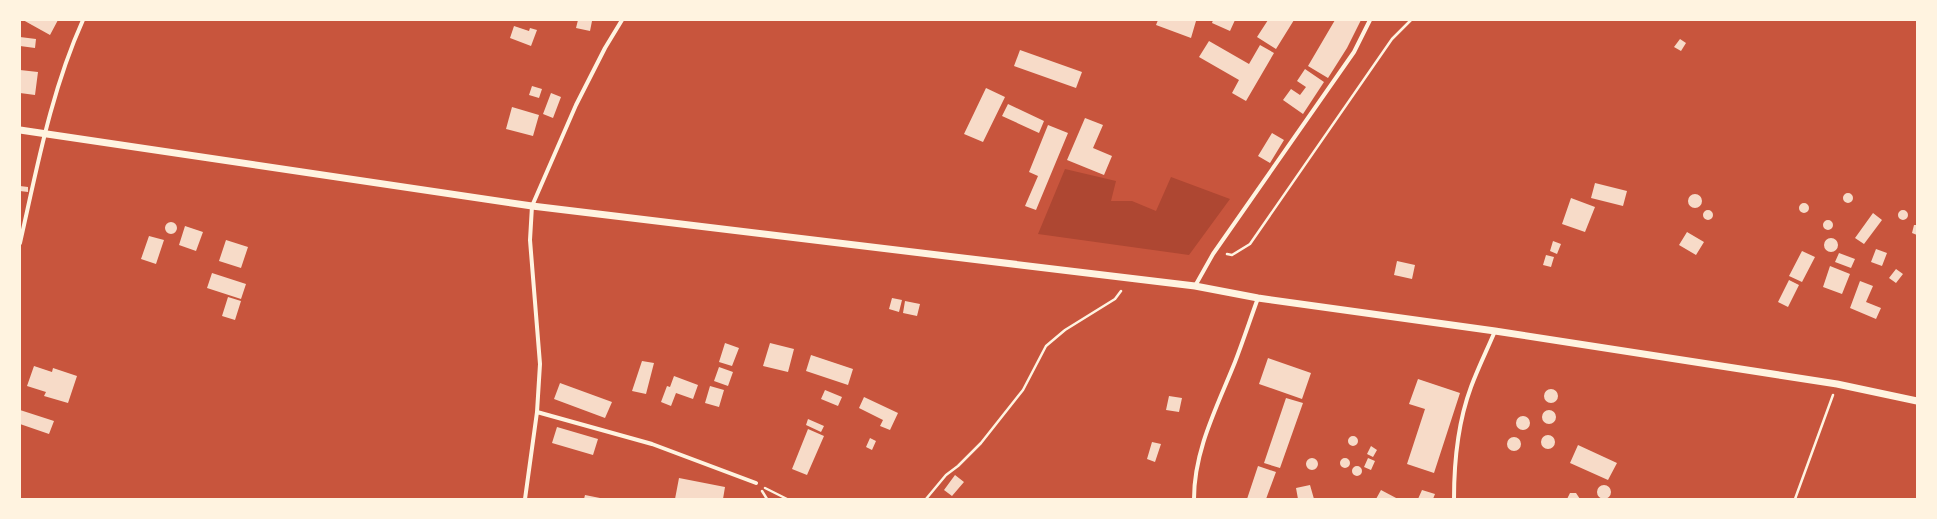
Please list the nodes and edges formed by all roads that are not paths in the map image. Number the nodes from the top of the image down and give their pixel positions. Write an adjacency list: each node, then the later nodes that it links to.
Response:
1 (83, 20): 5 (street)
2 (622, 20): 6 (street)
3 (1370, 20): 8 (street)
4 (20, 130): 5 (street)
5 (44, 134): 6 (street); 7 (street)
6 (532, 206): 8 (street); 12 (street)
7 (20, 243)
8 (1195, 286): 9 (street)
9 (1258, 298): 10 (street); 15 (street)
10 (1495, 331): 11 (street); 16 (street)
11 (1917, 401)
12 (537, 412): 13 (street); 14 (street)
13 (756, 483)
14 (525, 499)
15 (1194, 499)
16 (1454, 499)

